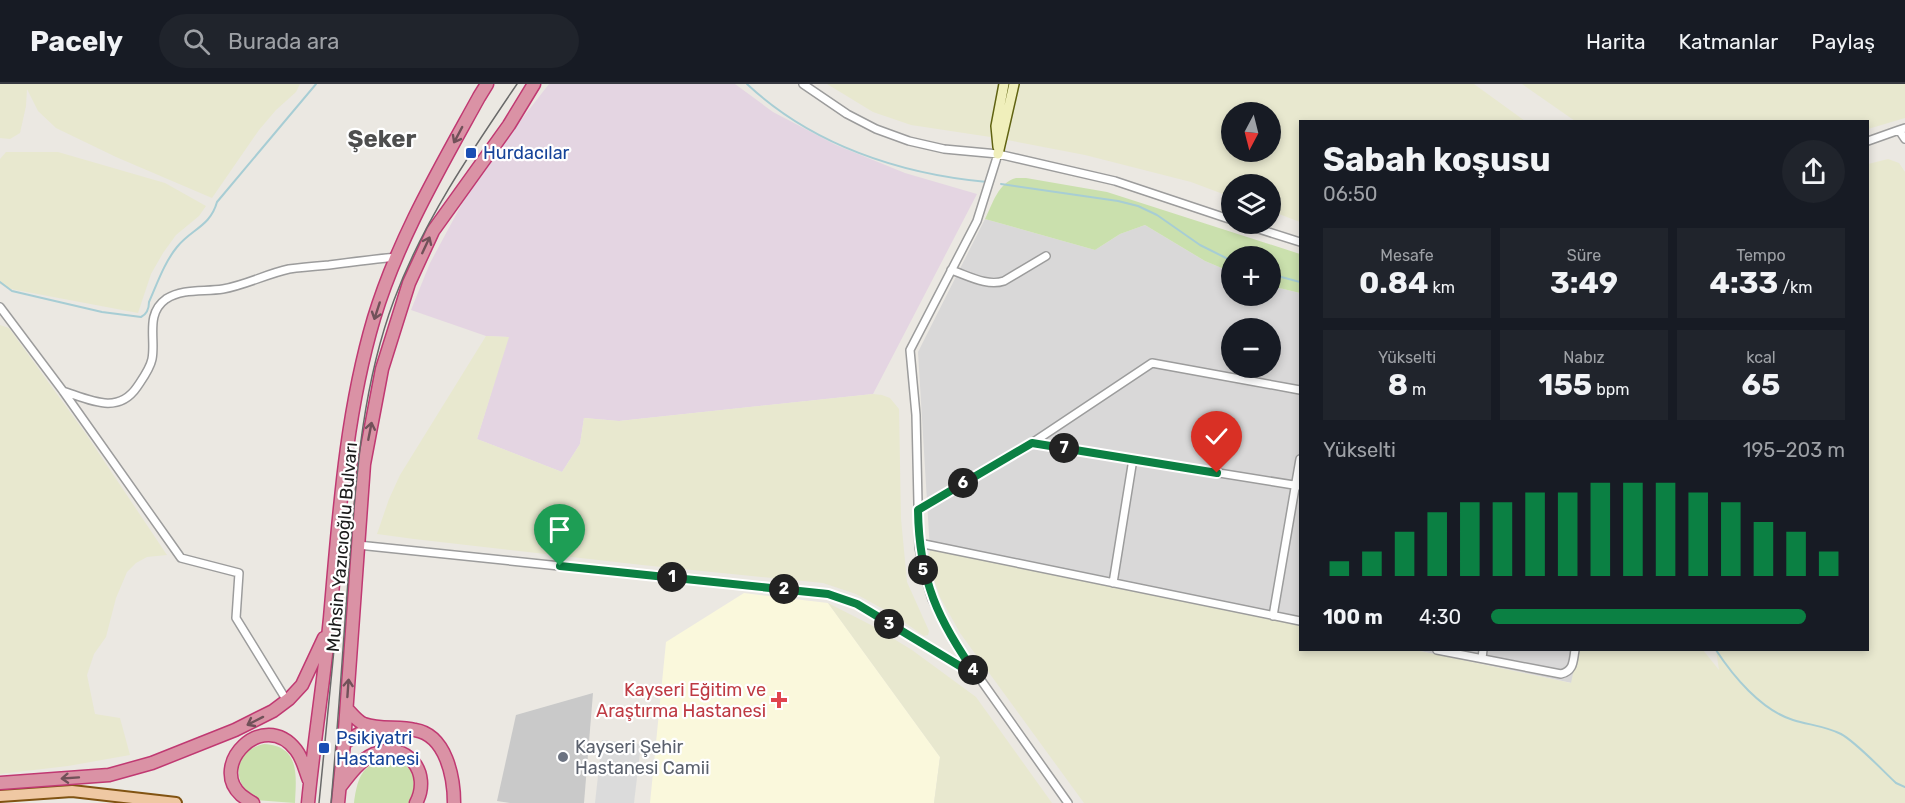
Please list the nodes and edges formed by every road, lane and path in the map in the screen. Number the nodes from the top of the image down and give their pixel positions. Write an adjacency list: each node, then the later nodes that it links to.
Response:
1 (487, 84): 14 (highway, Muhsin Yazıcıoğlu Bulvarı, one-way to 14)
2 (534, 84): 24 (highway, Muhsin Yazıcıoğlu Bulvarı, one-way to 2)
3 (803, 84): 9 (street)
4 (1004, 84): 9 (street)
5 (1014, 84): 9 (street)
6 (1902, 129): 7 (street); 8 (street)
7 (1905, 139)
8 (1869, 141)
9 (998, 154): 10 (street); 15 (street)
10 (1221, 216)
11 (1275, 234): 12 (street)
12 (1299, 242)
13 (1046, 256): 15 (street)
14 (397, 257): 18 (street); 28 (highway, Muhsin Yazıcıoğlu Bulvarı, one-way to 28)
15 (951, 270): 22 (street)
16 (0, 307): 18 (street)
17 (1299, 390): 19 (street)
18 (63, 391): 34 (street)
19 (1032, 443): 20 (street); 22 (street)
20 (1133, 459): 21 (street); 25 (street)
21 (1298, 486): 26 (street)
22 (918, 510): 23 (street)
23 (919, 543): 25 (street); 33 (street)
24 (358, 545): 33 (street); 35 (highway, Muhsin Yazıcıoğlu Bulvarı, one-way to 24)
25 (1113, 583): 26 (street)
26 (1273, 616): 27 (street)
27 (1299, 621)
28 (329, 629): 34 (highway); 39 (highway, Muhsin Yazıcıoğlu Bulvarı)
29 (1443, 651): 32 (street)
30 (1484, 651): 32 (street)
31 (1575, 651): 32 (street)
32 (1482, 658)
33 (978, 677): 48 (street)
34 (287, 701): 38 (highway, one-way to 38)
35 (347, 709): 36 (highway); 37 (highway, Muhsin Yazıcıoğlu Bulvarı)
36 (379, 728): 37 (highway); 47 (highway)
37 (344, 743): 40 (highway, Muhsin Yazıcıoğlu Bulvarı)
38 (0, 783)
39 (310, 784): 43 (highway); 44 (highway, Muhsin Yazıcıoğlu Bulvarı)
40 (339, 788): 45 (highway, Muhsin Yazıcıoğlu Bulvarı); 46 (highway)
41 (0, 796): 42 (main road)
42 (176, 803)
43 (253, 803)
44 (308, 803)
45 (338, 803)
46 (416, 803)
47 (454, 803)
48 (1068, 803)

